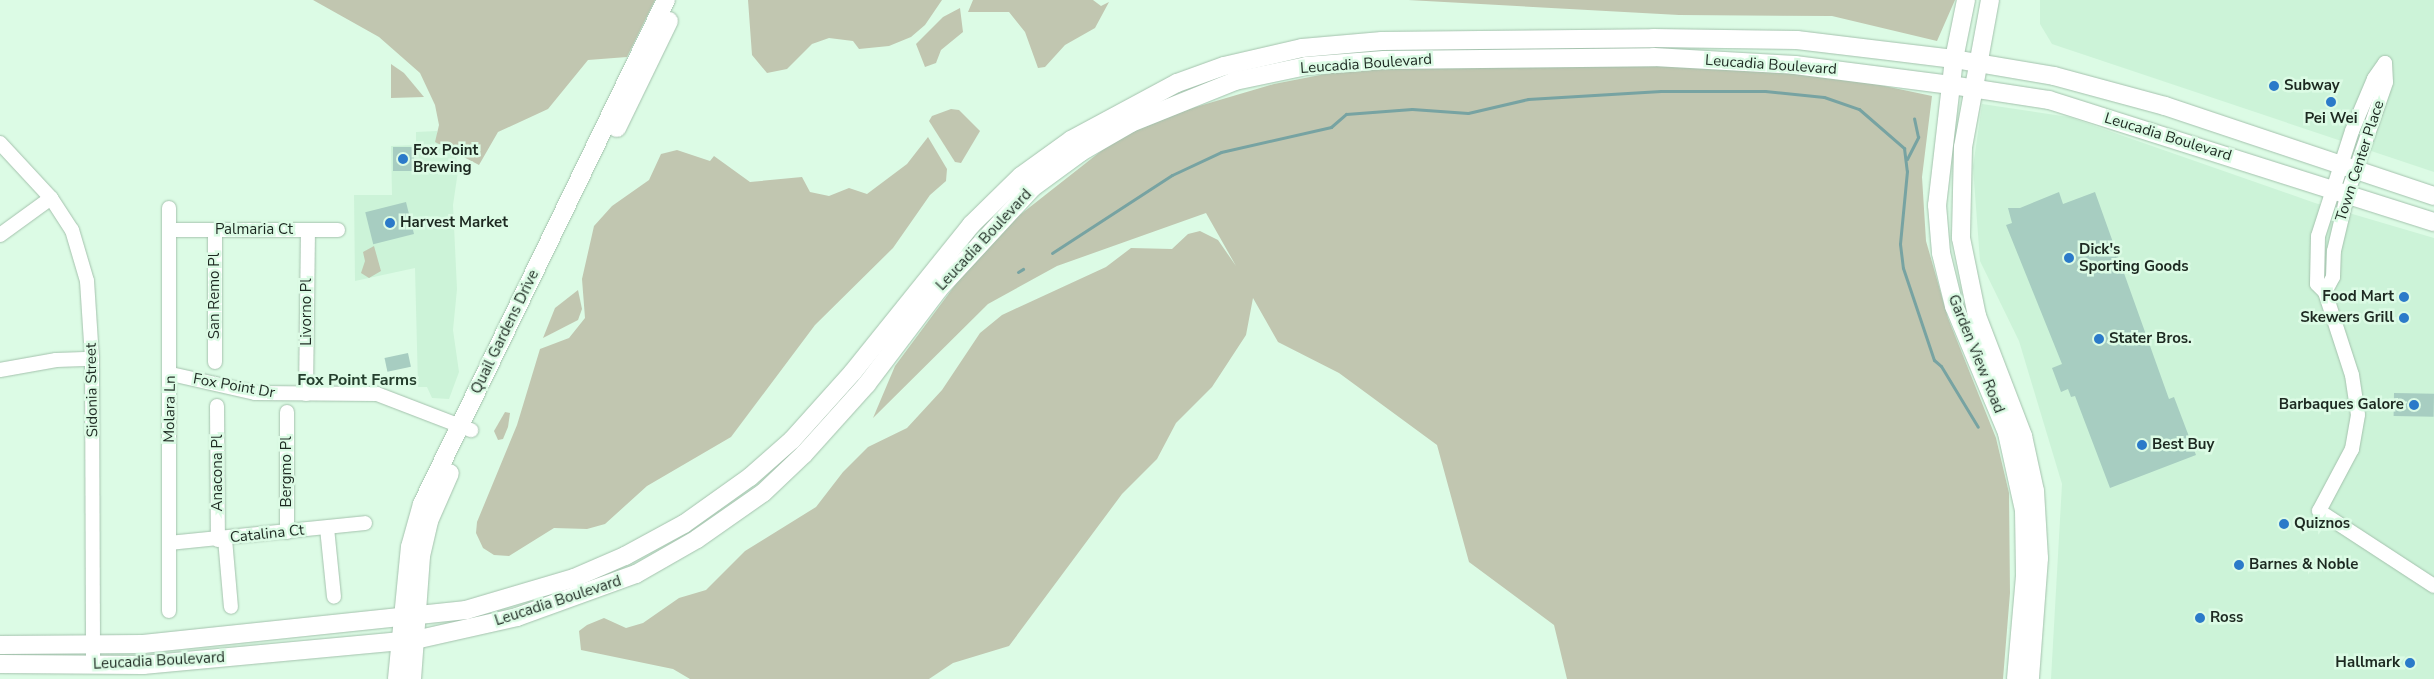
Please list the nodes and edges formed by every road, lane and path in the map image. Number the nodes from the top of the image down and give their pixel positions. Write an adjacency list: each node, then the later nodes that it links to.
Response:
1 (666, 0): 29 (main road, Quail Gardens Drive)
2 (678, 0): 29 (main road, Quail Gardens Drive)
3 (1966, 0): 5 (main road, Garden View Road)
4 (1990, 0): 6 (main road, Garden View Road)
5 (1954, 59): 6 (main road, Leucadia Boulevard); 7 (main road, Garden View Road); 39 (main road, Leucadia Boulevard)
6 (1980, 64): 8 (main road, Garden View Road); 10 (main road, Leucadia Boulevard)
7 (1951, 85): 8 (main road, Leucadia Boulevard); 40 (main road, Leucadia Boulevard); 47 (main road, Garden View Road)
8 (1974, 89): 11 (main road, Leucadia Boulevard); 48 (main road, Garden View Road)
9 (0, 143): 13 (street, Sidonia Street)
10 (2348, 167): 10 (street, Town Center Place); 11 (street, Town Center Place); 12 (main road, Leucadia Boulevard)
11 (2340, 190): 15 (main road, Leucadia Boulevard); 21 (street, Town Center Place); 21 (street, Town Center Place)
12 (2434, 196)
13 (51, 198): 20 (street); 22 (street, Sidonia Street)
14 (169, 208): 16 (street, Molara Ln)
15 (2434, 222)
16 (169, 230): 17 (street, Palmaria Ct); 25 (street, Molara Ln)
17 (215, 230): 18 (street, Palmaria Ct); 23 (street, San Remo Pl)
18 (308, 230): 19 (street, Palmaria Ct); 26 (street, Livorno Pl)
19 (338, 230)
20 (0, 235)
21 (2325, 292): 35 (street, Town Center Place)
22 (92, 359): 24 (street); 42 (street, Sidonia Street)
23 (215, 362)
24 (0, 370)
25 (171, 374): 26 (street, Fox Point Dr); 34 (street, Molara Ln)
26 (306, 394): 29 (street, Fox Point Dr)
27 (217, 406): 33 (street, Anacona Pl)
28 (287, 412): 32 (street, Bergmo Pl)
29 (466, 428): 39 (main road, Quail Gardens Drive)
30 (365, 523): 31 (street, Catalina Ct)
31 (327, 528): 32 (street, Catalina Ct); 36 (street)
32 (287, 532): 33 (street, Catalina Ct)
33 (221, 539): 34 (street, Catalina Ct); 37 (street, Anacona Pl)
34 (169, 543): 38 (street, Molara Ln)
35 (2434, 586)
36 (334, 597)
37 (231, 607)
38 (169, 611)
39 (409, 615): 40 (main road, Quail Gardens Drive); 42 (main road, Leucadia Boulevard)
40 (408, 640): 44 (main road, Leucadia Boulevard); 45 (main road, Quail Gardens Drive); 46 (main road, Quail Gardens Drive)
41 (0, 645): 42 (main road, Leucadia Boulevard)
42 (93, 645): 44 (street, Sidonia Street)
43 (0, 664): 44 (main road, Leucadia Boulevard)
44 (94, 665)
45 (397, 679)
46 (412, 679)
47 (2016, 679)
48 (2030, 679)

